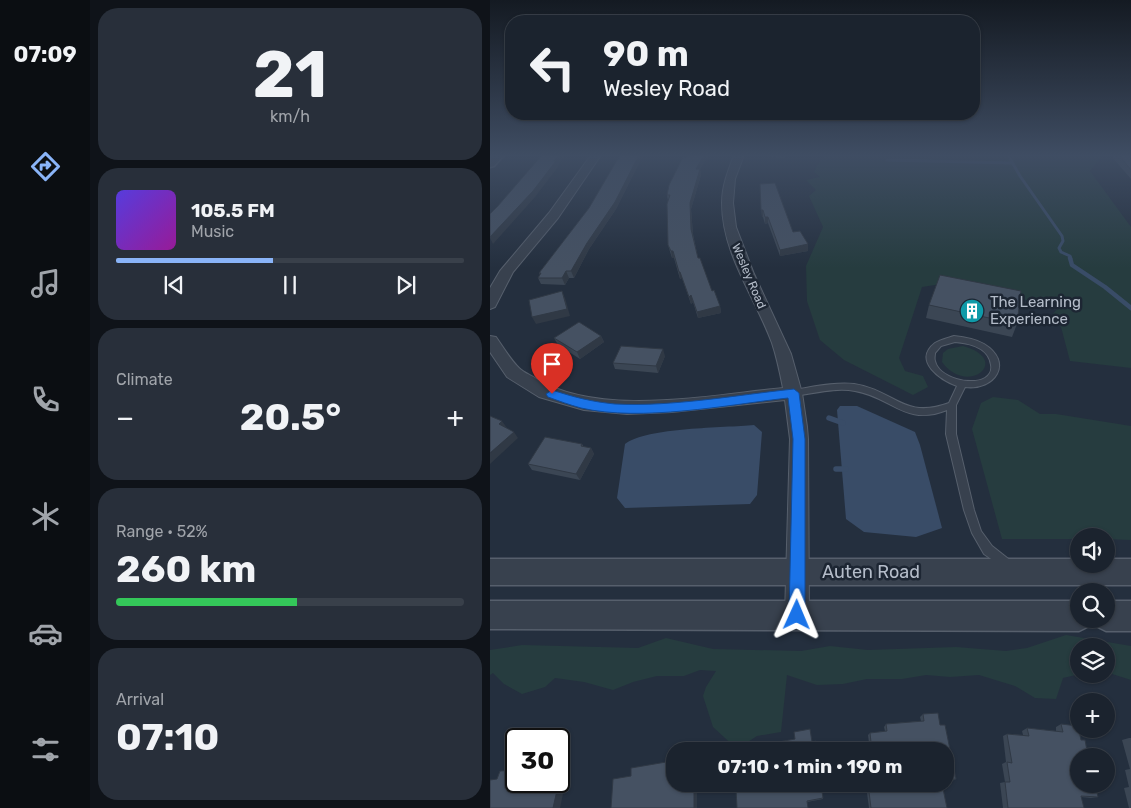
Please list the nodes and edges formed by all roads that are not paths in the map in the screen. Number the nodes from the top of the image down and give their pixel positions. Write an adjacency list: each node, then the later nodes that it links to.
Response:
1 (569, 193): 3 (street)
2 (728, 193): 6 (street, Wesley Road)
3 (490, 304)
4 (490, 341): 6 (street)
5 (962, 384): 5 (lane); 7 (lane)
6 (794, 393): 7 (lane); 9 (street, Wesley Road)
7 (952, 405): 10 (lane)
8 (490, 572): 9 (street, Auten Road)
9 (798, 572): 10 (street, Auten Road); 13 (street, Wesley Road)
10 (1015, 572): 11 (street, Auten Road)
11 (1131, 572)
12 (490, 615): 13 (street)
13 (797, 615): 14 (street)
14 (1070, 616)
15 (1115, 616): 16 (street)
16 (1131, 616)

